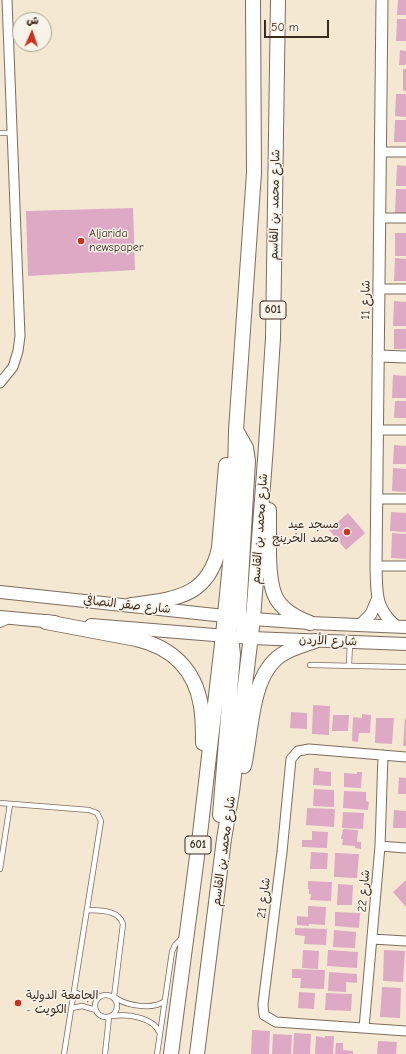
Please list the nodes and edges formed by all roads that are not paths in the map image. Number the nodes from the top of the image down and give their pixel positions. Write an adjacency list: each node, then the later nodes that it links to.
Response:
1 (7, 0): 6 (street)
2 (252, 0): 9 (main road, شارع محمد بن القاسم / 601)
3 (278, 0): 14 (main road, شارع محمد بن القاسم / 601)
4 (382, 0): 7 (street, شارع 11)
5 (0, 133): 6 (lane)
6 (13, 133): 17 (street)
7 (380, 152): 8 (street); 10 (street, شارع 11)
8 (406, 152)
9 (254, 173): 14 (main road); 18 (main road, شارع محمد بن القاسم / 601)
10 (380, 218): 11 (street); 13 (street, شارع 11)
11 (406, 218)
12 (406, 288): 13 (street)
13 (379, 289): 15 (street, شارع 11)
14 (273, 338): 21 (main road, شارع محمد بن القاسم / 601)
15 (378, 356): 16 (street); 19 (street, شارع 11)
16 (406, 356)
17 (0, 383)
18 (236, 430): 28 (main road); 30 (main road, شارع محمد بن القاسم / 601); 32 (main road)
19 (377, 430): 20 (street); 22 (street, شارع 11)
20 (406, 430)
21 (266, 446): 32 (main road, شارع محمد بن القاسم / 601); 34 (main road)
22 (377, 499): 23 (street); 24 (street, شارع 11)
23 (406, 499)
24 (376, 566): 25 (street); 27 (street, شارع 11)
25 (406, 566)
26 (0, 592): 28 (main road, شارع صقر النصافي)
27 (377, 600): 36 (street); 37 (street, شارع 11)
28 (131, 605): 30 (main road, شارع صقر النصافي)
29 (0, 617): 31 (main road, شارع صقر النصافي)
30 (224, 617): 32 (main road, شارع صقر النصافي); 38 (main road)
31 (15, 618): 33 (main road, شارع صقر النصافي); 35 (lane)
32 (246, 619): 34 (main road, شارع الأردن); 39 (main road)
33 (46, 622): 38 (main road, شارع صقر النصافي); 51 (main road)
34 (310, 623): 36 (main road, شارع الأردن)
35 (0, 625)
36 (360, 625): 37 (main road, شارع الأردن)
37 (401, 626)
38 (227, 636): 39 (main road, شارع صقر النصافي); 51 (main road, 601); 52 (main road)
39 (251, 638): 40 (main road, شارع الأردن); 48 (main road, شارع محمد بن القاسم / 601)
40 (315, 641): 41 (main road, شارع الأردن); 48 (main road)
41 (350, 642): 42 (main road, شارع الأردن); 44 (lane)
42 (406, 644)
43 (310, 665): 44 (lane)
44 (349, 665): 45 (lane)
45 (406, 666)
46 (383, 755): 47 (street, شارع 21); 53 (street, شارع 22); 67 (street, شارع 21)
47 (406, 757)
48 (232, 792): 52 (main road, شارع محمد بن القاسم / 601)
49 (0, 803): 50 (lane)
50 (10, 804): 55 (lane); 56 (lane)
51 (200, 834): 57 (main road, 601)
52 (224, 839): 74 (main road, شارع محمد بن القاسم / 601)
53 (380, 846): 54 (street); 58 (street, شارع 22)
54 (406, 848)
55 (0, 869)
56 (87, 910): 60 (lane); 62 (lane)
57 (186, 935): 63 (lane); 73 (main road, 601)
58 (372, 939): 59 (street); 67 (street, شارع 22)
59 (406, 941)
60 (74, 992): 61 (lane); 64 (lane)
61 (100, 996): 62 (lane); 65 (lane)
62 (114, 997): 63 (lane); 66 (lane)
63 (165, 1001): 69 (lane)
64 (72, 1008): 65 (lane); 70 (lane)
65 (96, 1010): 66 (lane)
66 (110, 1017): 69 (lane); 71 (lane)
67 (364, 1028): 68 (street, شارع 21)
68 (406, 1031)
69 (160, 1034): 72 (lane)
70 (64, 1054)
71 (105, 1054)
72 (157, 1054)
73 (171, 1054)
74 (197, 1054)

